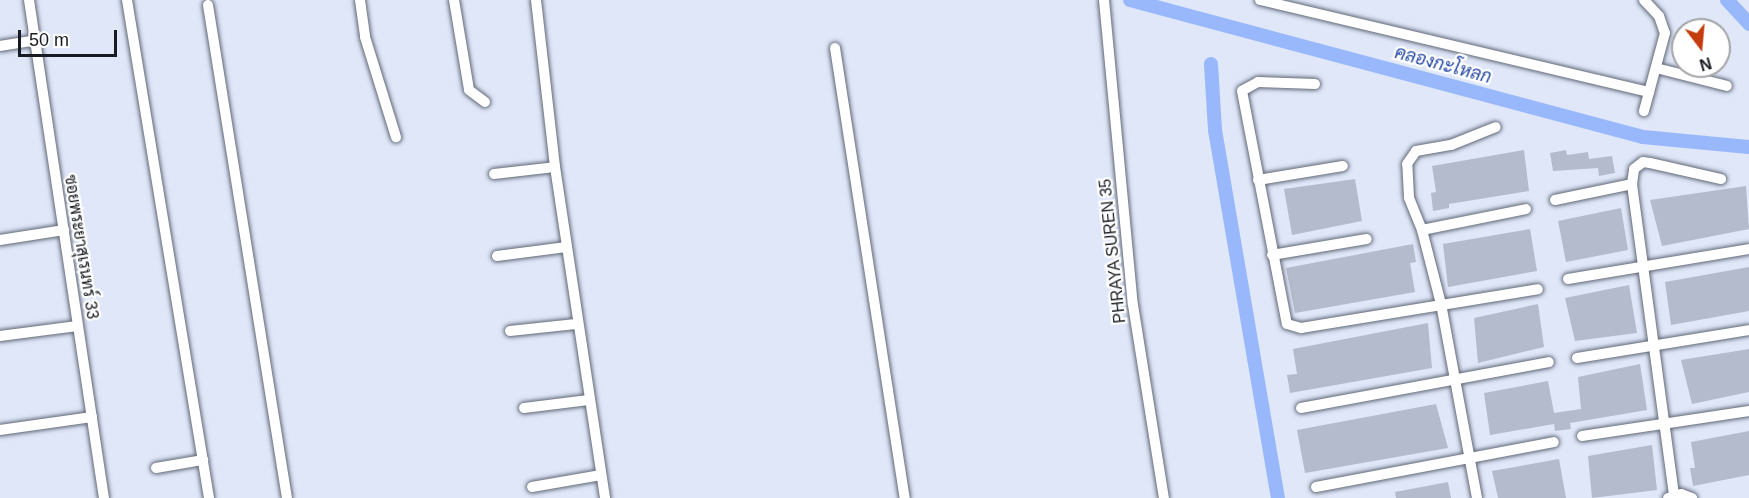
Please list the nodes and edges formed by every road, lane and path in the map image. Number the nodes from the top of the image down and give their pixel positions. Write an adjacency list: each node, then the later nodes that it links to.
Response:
1 (29, 0): 10 (street, ซอยพระยาสุเรนทร์ 33)
2 (127, 0): 60 (street)
3 (360, 0): 20 (street)
4 (454, 0): 17 (street)
5 (536, 0): 22 (street)
6 (1104, 0): 71 (street, PHRAYA SUREN 35)
7 (1260, 0): 16 (street)
8 (1644, 0): 13 (street)
9 (208, 5): 68 (street)
10 (33, 41): 11 (street); 29 (street, ซอยพระยาสุเรนทร์ 33)
11 (0, 46)
12 (835, 48): 70 (street)
13 (1656, 68): 15 (street); 16 (street)
14 (1315, 84): 25 (street)
15 (1727, 86)
16 (1649, 92): 18 (street)
17 (485, 102)
18 (1644, 111)
19 (1496, 127): 30 (street)
20 (396, 137)
21 (1343, 166): 25 (street)
22 (555, 167): 23 (street); 33 (street)
23 (494, 174)
24 (1721, 179): 26 (street)
25 (1258, 180): 35 (street)
26 (1632, 184): 27 (street); 37 (street)
27 (1555, 200)
28 (1526, 209): 30 (street)
29 (63, 230): 32 (street); 42 (street, ซอยพระยาสุเรนทร์ 33)
30 (1422, 230): 40 (street)
31 (1367, 239): 35 (street)
32 (0, 240)
33 (566, 247): 36 (street); 41 (street)
34 (1749, 249): 37 (street)
35 (1272, 255): 40 (street)
36 (497, 256)
37 (1644, 267): 38 (street); 46 (street)
38 (1568, 279)
39 (1538, 289): 40 (street)
40 (1441, 304): 49 (street)
41 (576, 324): 44 (street); 50 (street)
42 (77, 326): 45 (street); 54 (street, ซอยพระยาสุเรนทร์ 33)
43 (1749, 330): 46 (street)
44 (510, 331)
45 (0, 336)
46 (1653, 346): 47 (street); 55 (street)
47 (1577, 357)
48 (1549, 362): 49 (street)
49 (1457, 381): 52 (street); 59 (street)
50 (589, 400): 51 (street); 62 (street)
51 (524, 408)
52 (1301, 408)
53 (1749, 411): 55 (street)
54 (92, 417): 56 (street); 66 (street, ซอยพระยาสุเรนทร์ 33)
55 (1665, 427): 57 (street); 65 (street)
56 (0, 430)
57 (1582, 436)
58 (1554, 442): 59 (street)
59 (1469, 458): 64 (street); 72 (street)
60 (203, 460): 61 (street); 67 (street)
61 (156, 468)
62 (601, 475): 63 (street); 69 (street)
63 (532, 487)
64 (1316, 487)
65 (1671, 496): 73 (street)
66 (104, 498)
67 (209, 498)
68 (287, 498)
69 (605, 498)
70 (905, 498)
71 (1164, 498)
72 (1477, 498)
73 (1692, 498)

